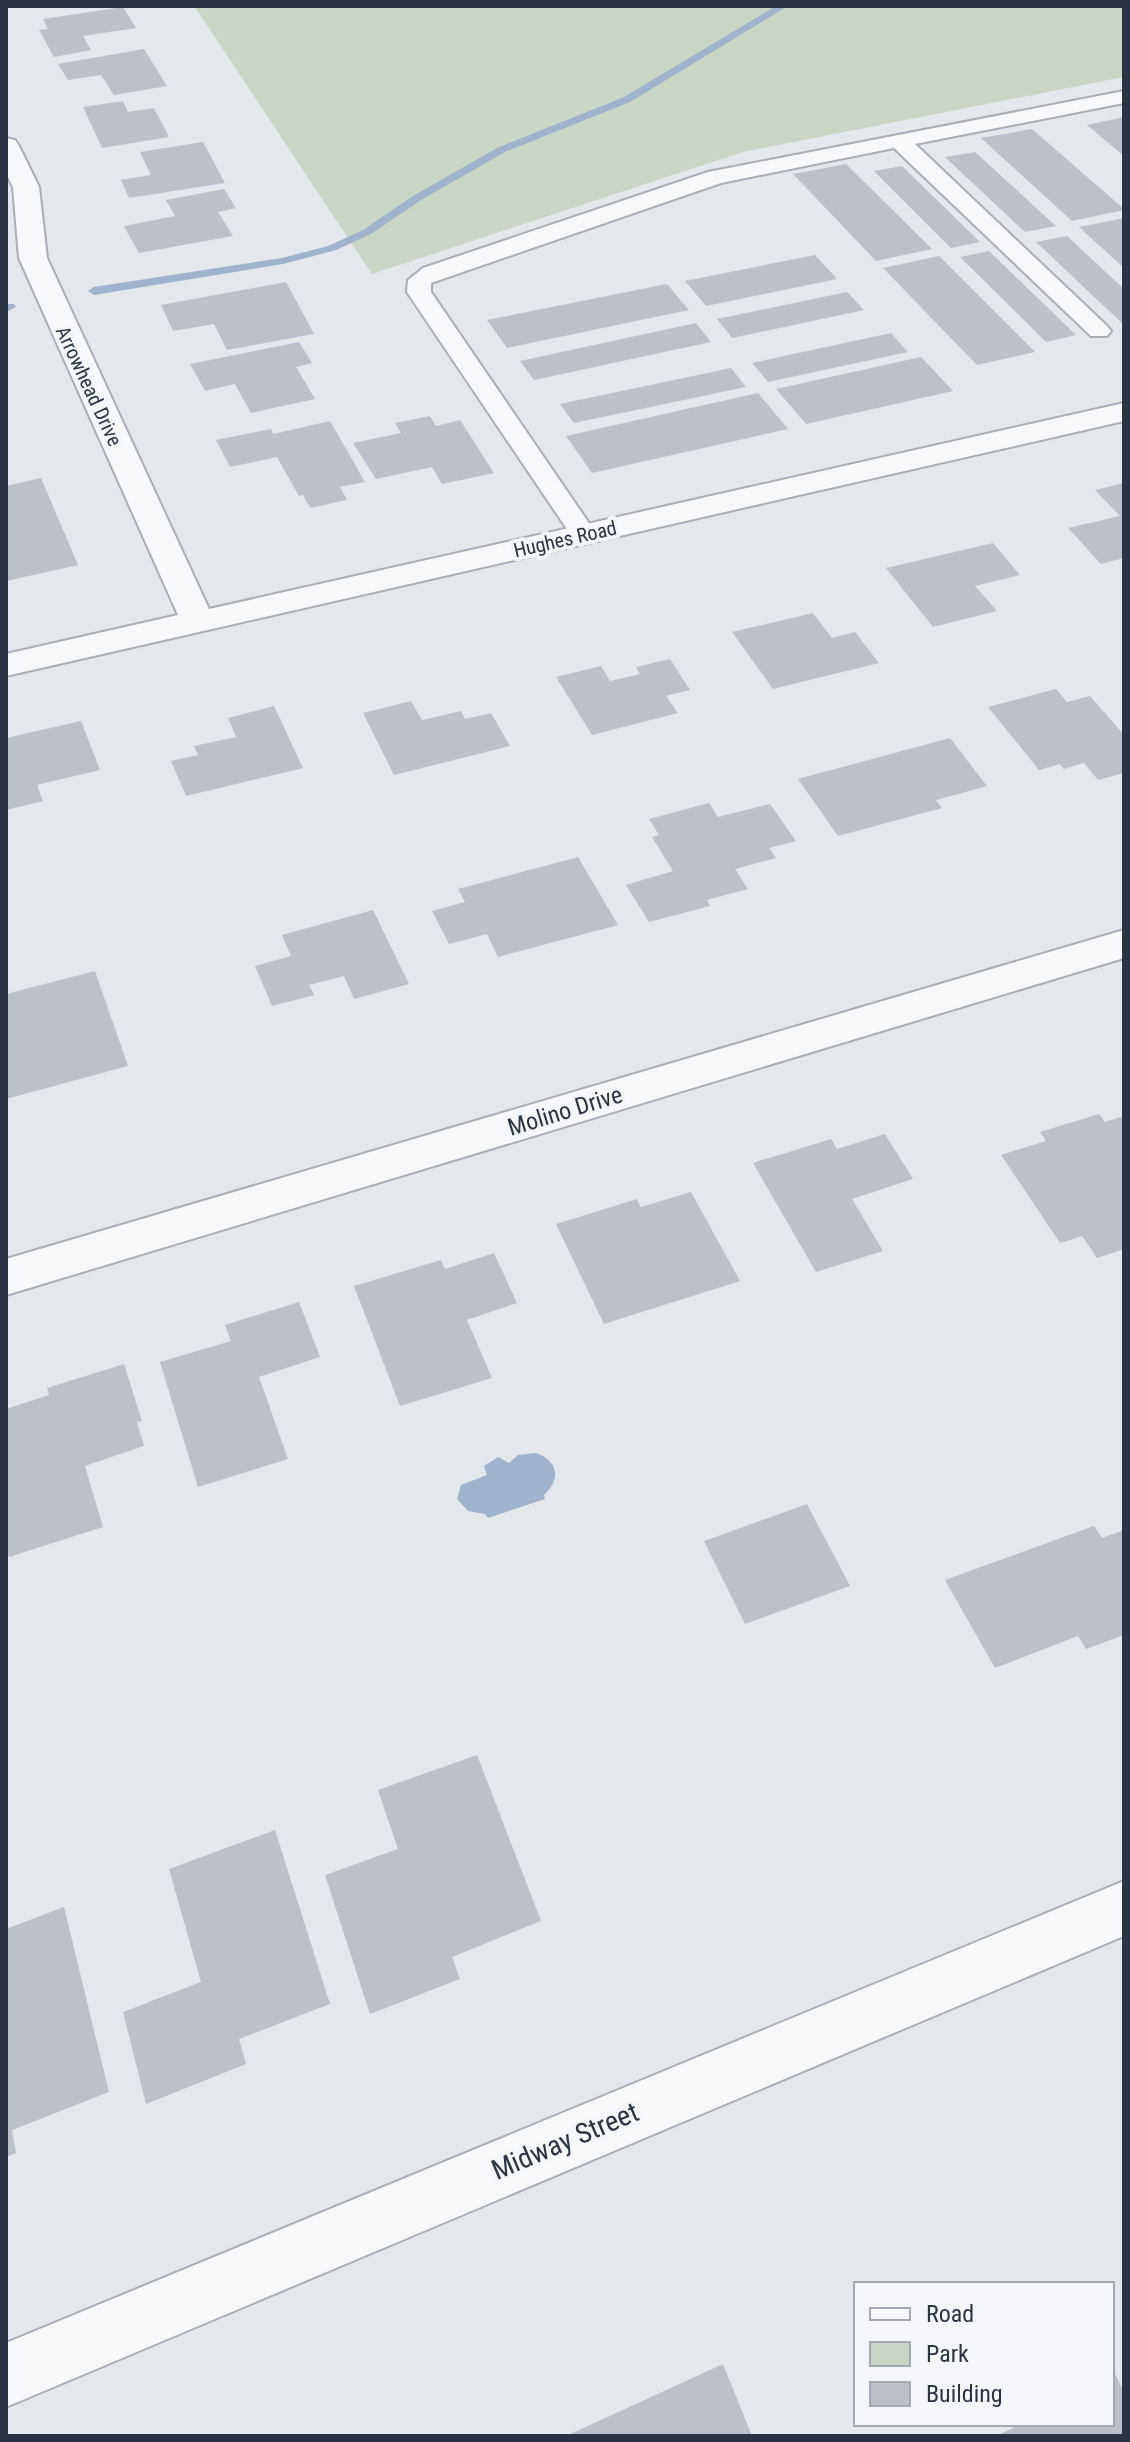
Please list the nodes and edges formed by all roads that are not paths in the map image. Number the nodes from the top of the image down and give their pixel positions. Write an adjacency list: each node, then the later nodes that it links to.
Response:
1 (1124, 97): 2 (lane)
2 (900, 142): 4 (lane); 6 (lane)
3 (6, 146): 7 (street, Arrowhead Drive)
4 (1099, 331)
5 (1124, 412): 6 (street, Hughes Road)
6 (584, 535): 7 (street, Hughes Road)
7 (197, 620): 8 (street, Hughes Road)
8 (6, 665)
9 (1124, 944): 10 (street, Molino Drive)
10 (6, 1277)
11 (1124, 1908): 12 (street, Midway Street)
12 (6, 2375)

